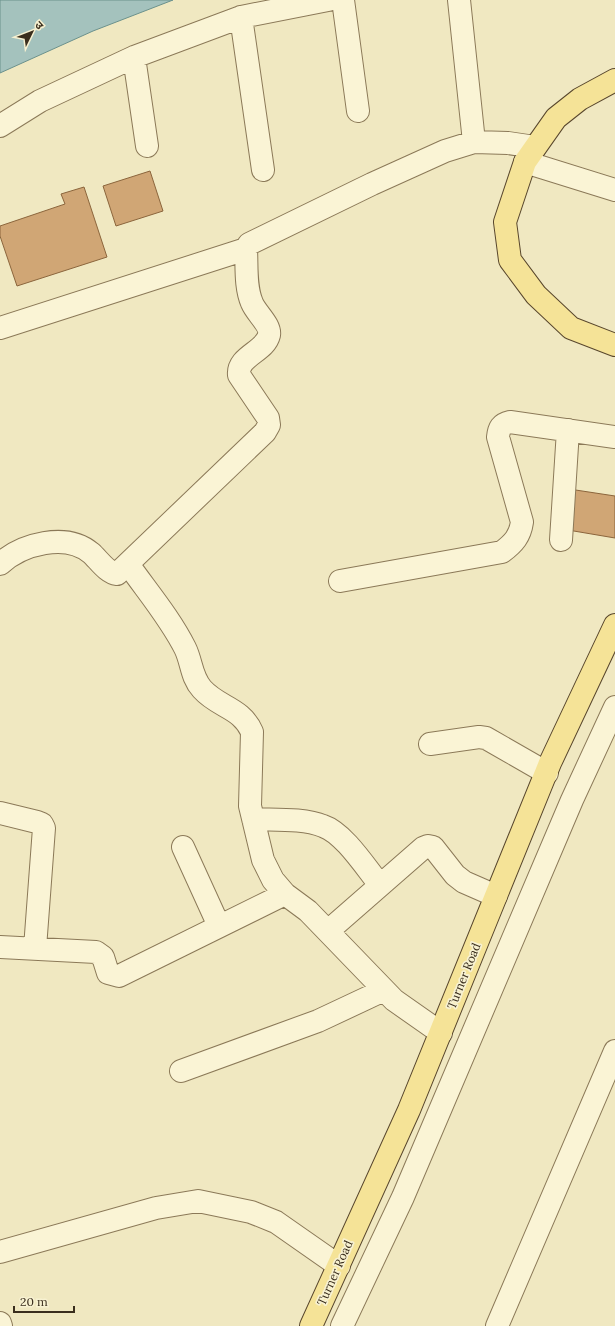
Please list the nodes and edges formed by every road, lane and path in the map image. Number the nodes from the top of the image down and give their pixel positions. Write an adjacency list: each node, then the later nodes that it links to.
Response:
1 (328, 0): 4 (street)
2 (343, 0): 7 (street)
3 (460, 0): 9 (street)
4 (241, 17): 5 (street); 12 (street)
5 (134, 57): 8 (street); 10 (street)
6 (615, 80): 11 (main road)
7 (358, 111)
8 (0, 126)
9 (474, 142): 11 (street); 14 (street)
10 (147, 146)
11 (530, 154): 13 (street); 16 (main road)
12 (263, 170)
13 (615, 190)
14 (246, 249): 15 (street); 21 (street)
15 (0, 328)
16 (615, 345)
17 (568, 430): 18 (street); 19 (street); 22 (street)
18 (615, 437)
19 (561, 540)
20 (0, 564): 21 (street)
21 (128, 564): 28 (street)
22 (340, 581)
23 (615, 625): 26 (main road, Turner Road)
24 (615, 707): 46 (street)
25 (430, 744): 26 (street)
26 (547, 773): 32 (main road, Turner Road)
27 (0, 813): 36 (street)
28 (253, 819): 30 (street); 31 (street)
29 (183, 847): 33 (street)
30 (380, 885): 32 (street); 34 (street)
31 (285, 894): 33 (street); 34 (street)
32 (496, 896): 38 (main road, Turner Road)
33 (219, 926): 36 (street)
34 (328, 931): 37 (street)
35 (0, 947): 36 (street)
36 (35, 948)
37 (384, 990): 38 (street); 40 (street)
38 (441, 1033): 42 (main road, Turner Road)
39 (615, 1051): 47 (street)
40 (181, 1071)
41 (0, 1252): 42 (street)
42 (339, 1266): 45 (main road, Turner Road)
43 (0, 1323): 44 (street)
44 (1, 1326)
45 (311, 1326)
46 (342, 1326)
47 (497, 1326)

